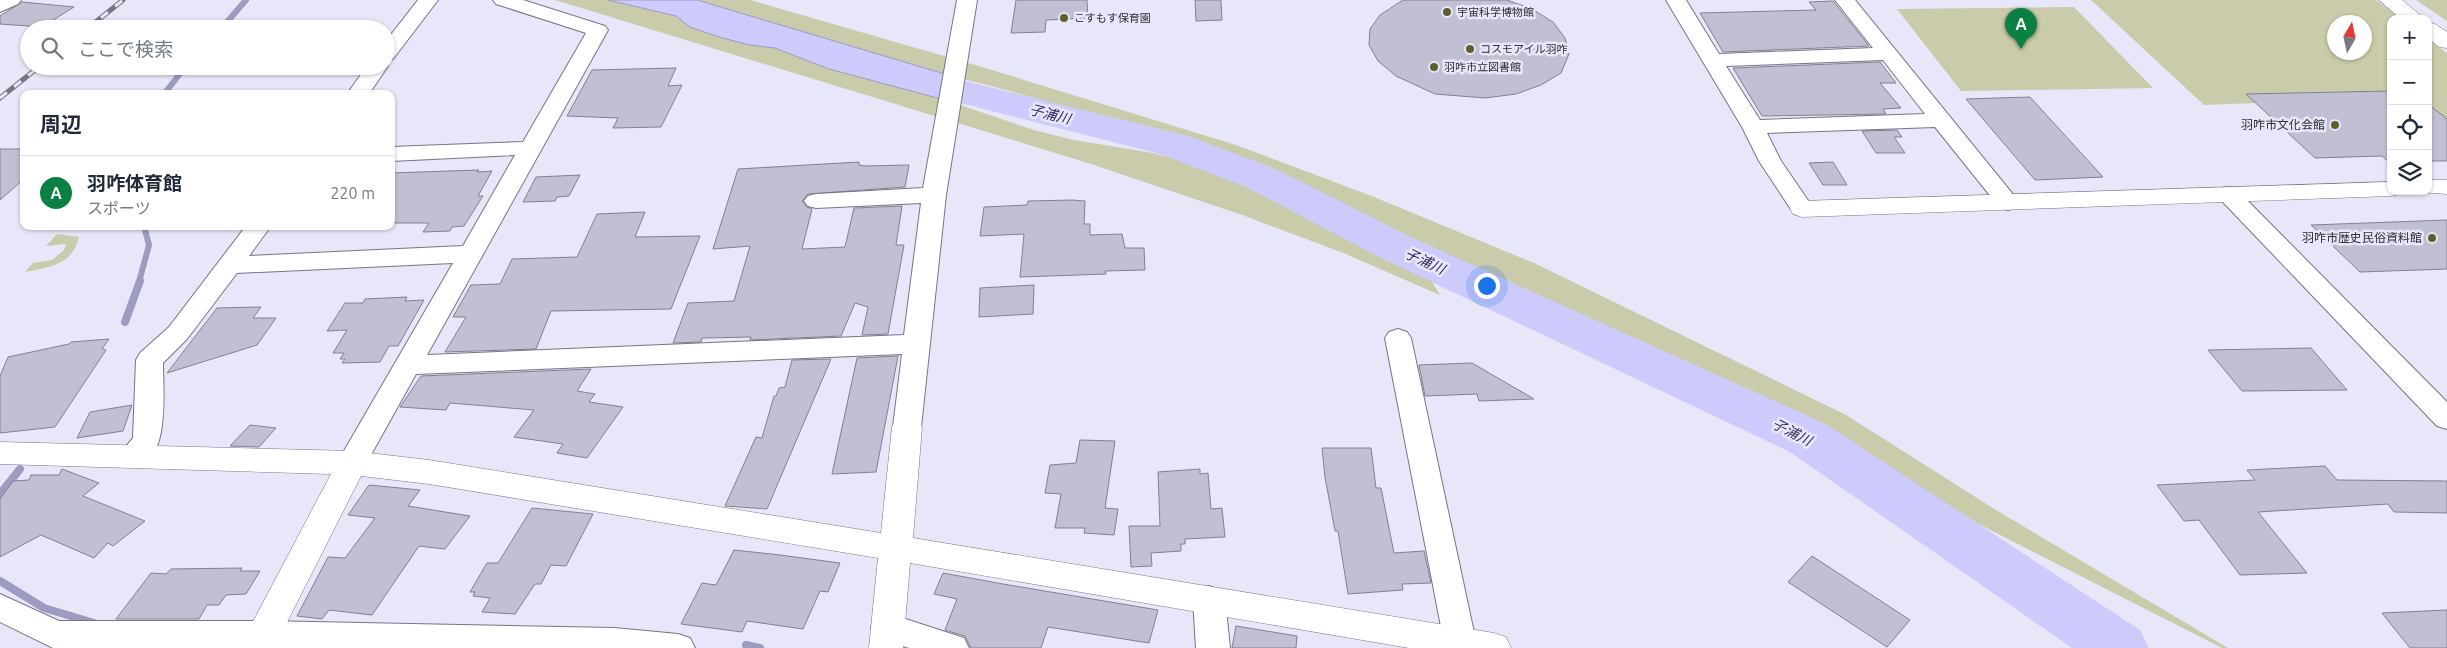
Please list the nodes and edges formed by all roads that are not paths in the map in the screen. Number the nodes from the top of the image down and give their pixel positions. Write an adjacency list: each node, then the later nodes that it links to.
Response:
1 (11, 0): 8 (street)
2 (428, 0): 12 (street)
3 (503, 0): 19 (street)
4 (967, 0): 25 (street)
5 (1676, 0): 14 (street)
6 (1845, 0): 13 (street)
7 (2389, 0): 9 (street)
8 (0, 6)
9 (2410, 15)
10 (2432, 31): 11 (street)
11 (2447, 42)
12 (395, 44)
13 (1888, 54): 14 (street); 17 (street)
14 (1712, 60): 18 (street)
15 (372, 75): 16 (street)
16 (361, 90)
17 (1942, 120): 18 (street); 27 (street)
18 (1753, 127): 28 (street)
19 (530, 148): 20 (street); 30 (street)
20 (395, 154)
21 (2447, 186): 22 (street)
22 (2432, 187)
23 (2387, 189): 24 (street)
24 (2228, 194): 27 (street); 35 (street)
25 (934, 195): 26 (street); 33 (street)
26 (816, 201)
27 (2008, 203): 28 (street)
28 (1802, 209)
29 (256, 230): 31 (street)
30 (471, 254): 31 (street); 34 (street)
31 (229, 265): 38 (street)
32 (1398, 338): 46 (street)
33 (917, 344): 34 (street); 36 (street)
34 (408, 365): 39 (street)
35 (2447, 419)
36 (907, 427): 40 (street)
37 (0, 453): 38 (street)
38 (133, 456): 39 (street)
39 (352, 463): 40 (street); 45 (street)
40 (894, 548): 41 (street); 43 (street)
41 (1209, 599): 46 (street); 49 (street)
42 (0, 607): 44 (street)
43 (886, 638): 48 (street)
44 (52, 641): 45 (street)
45 (260, 641): 47 (street)
46 (1460, 642): 50 (street)
47 (678, 648)
48 (952, 648)
49 (1213, 648)
50 (1494, 648)

